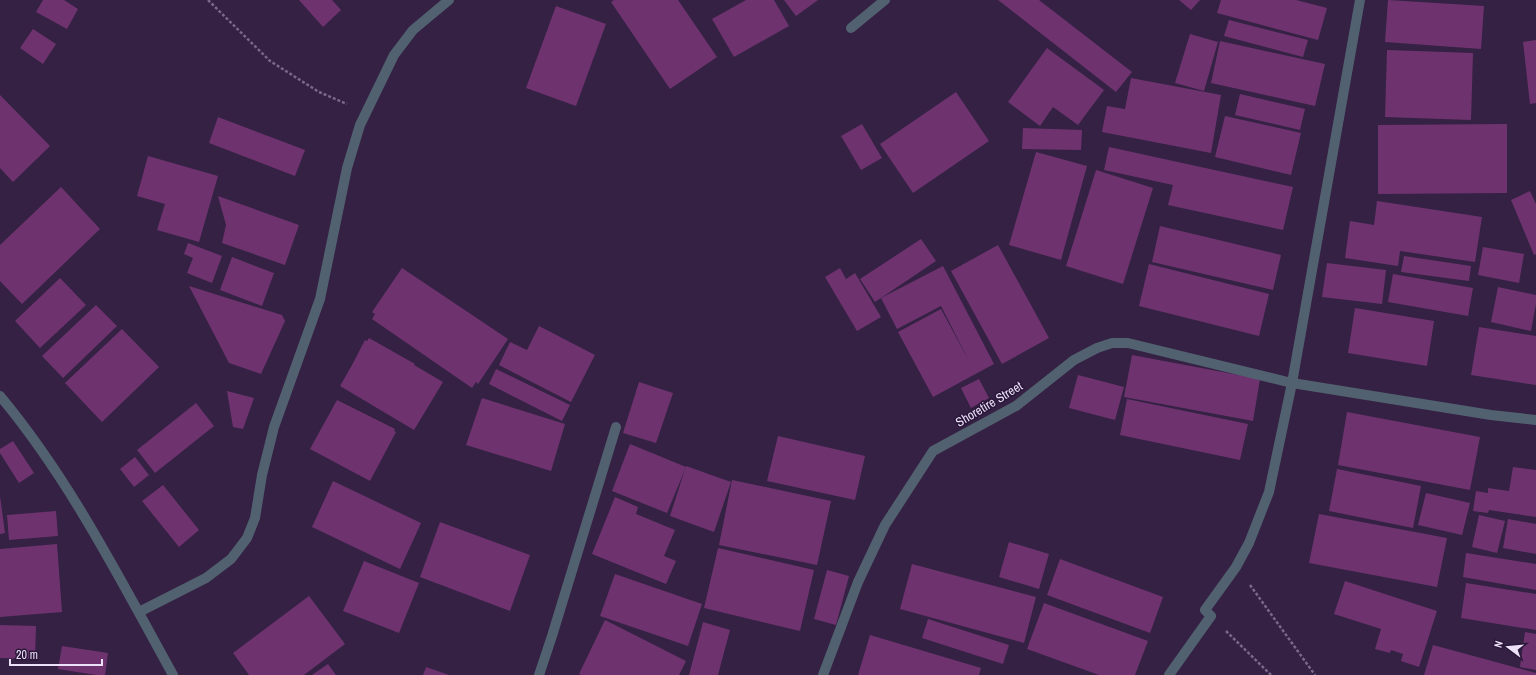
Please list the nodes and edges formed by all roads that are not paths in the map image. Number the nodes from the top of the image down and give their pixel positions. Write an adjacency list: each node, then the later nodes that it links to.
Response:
1 (448, 0): 9 (street)
2 (885, 0): 4 (street)
3 (1360, 0): 5 (street)
4 (851, 28)
5 (1292, 382): 7 (street, Shoretire Street); 12 (street, Shoretire Street); 13 (street)
6 (0, 396): 9 (street)
7 (1536, 420)
8 (616, 427): 11 (street)
9 (139, 612): 10 (street)
10 (173, 675)
11 (539, 675)
12 (823, 675)
13 (1169, 675)

